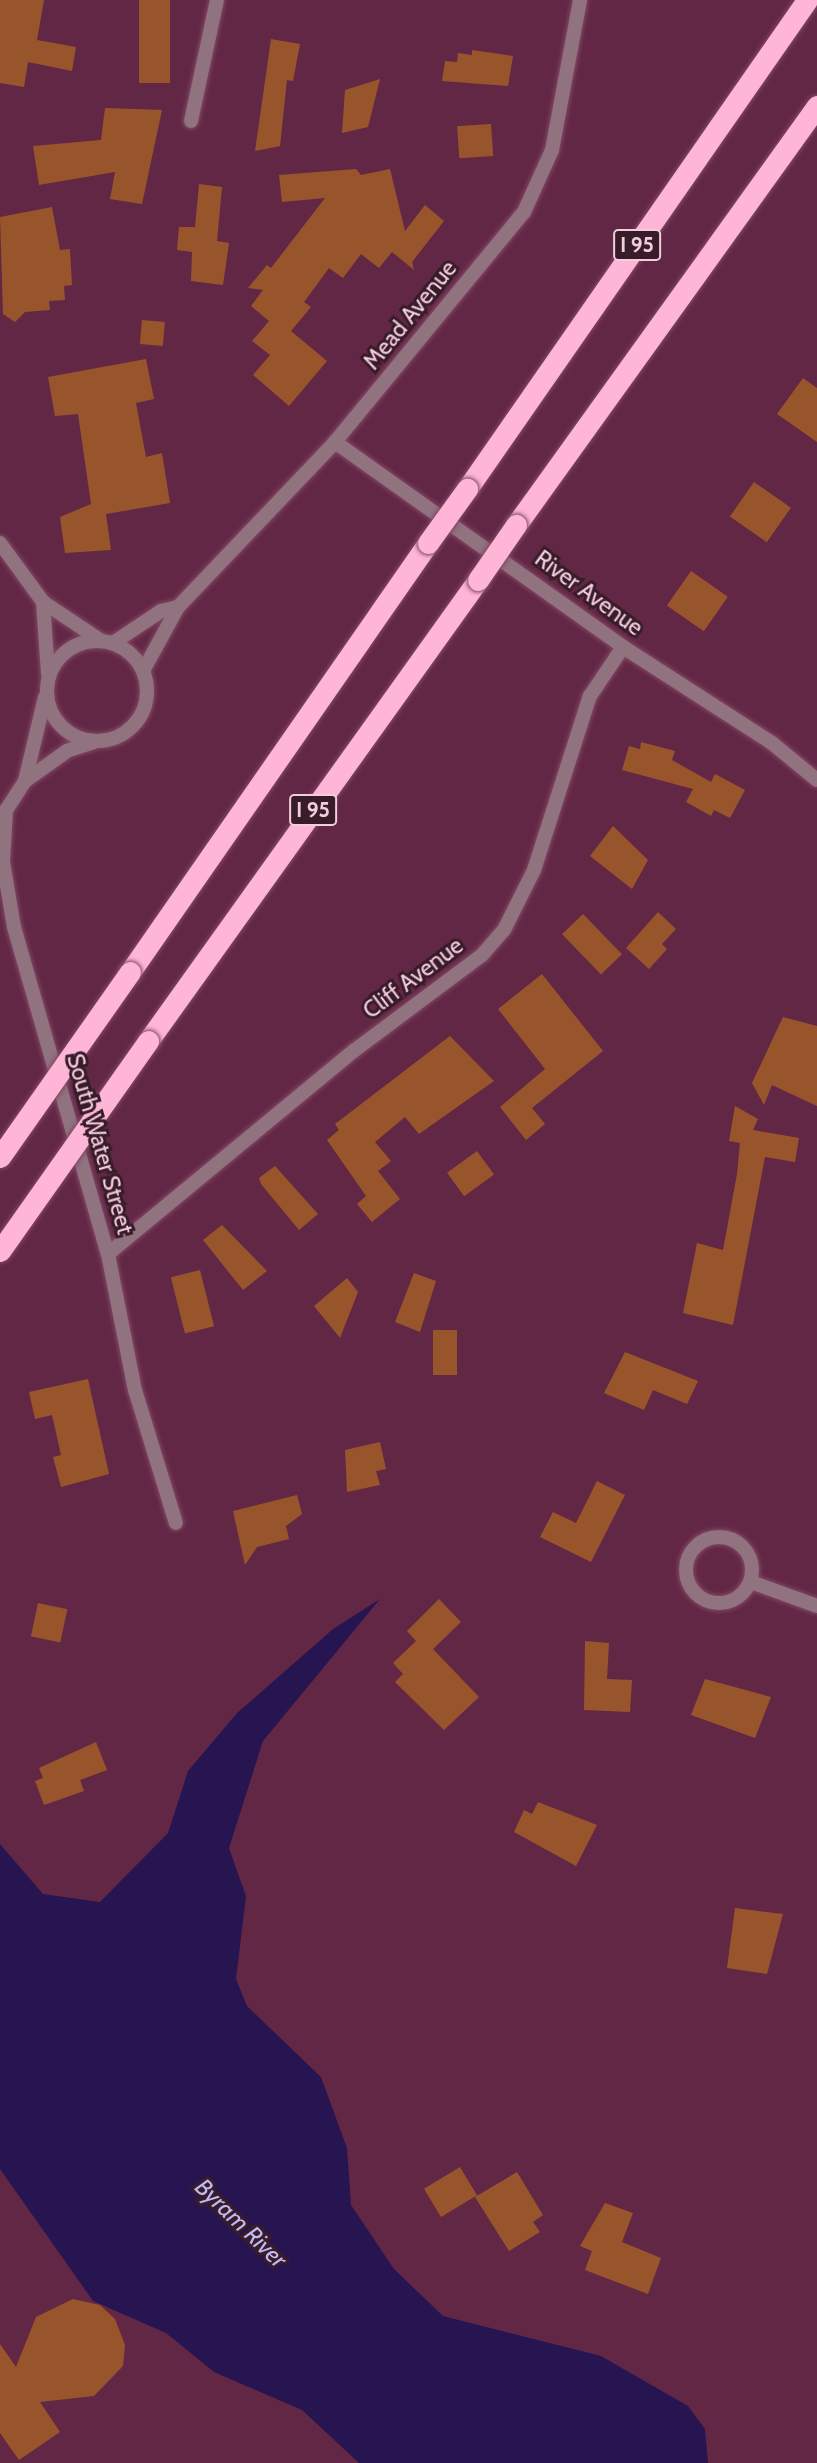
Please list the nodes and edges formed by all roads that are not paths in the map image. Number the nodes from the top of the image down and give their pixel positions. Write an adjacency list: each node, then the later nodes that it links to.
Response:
1 (217, 0): 5 (street)
2 (580, 0): 6 (street, Mead Avenue)
3 (807, 0): 18 (highway, I 95, bridge)
4 (817, 106): 19 (highway, I 95, bridge)
5 (191, 121)
6 (335, 442): 9 (street, Mead Avenue); 11 (street, River Avenue)
7 (0, 543): 8 (street)
8 (43, 603): 10 (street); 13 (street)
9 (178, 607): 10 (street, Mead Avenue); 12 (street, Mead Avenue)
10 (107, 642): 12 (street); 13 (street)
11 (623, 647): 16 (street, River Avenue); 20 (street, Cliff Avenue)
12 (144, 671): 15 (street)
13 (48, 675): 14 (street)
14 (46, 694): 15 (street); 17 (street, South Water Street)
15 (94, 742): 17 (street, South Water Street)
16 (817, 780)
17 (26, 781): 20 (street, South Water Street)
18 (0, 1157)
19 (0, 1251)
20 (108, 1254): 21 (street, South Water Street)
21 (176, 1523)
22 (751, 1581): 22 (street); 23 (street)
23 (817, 1606)

